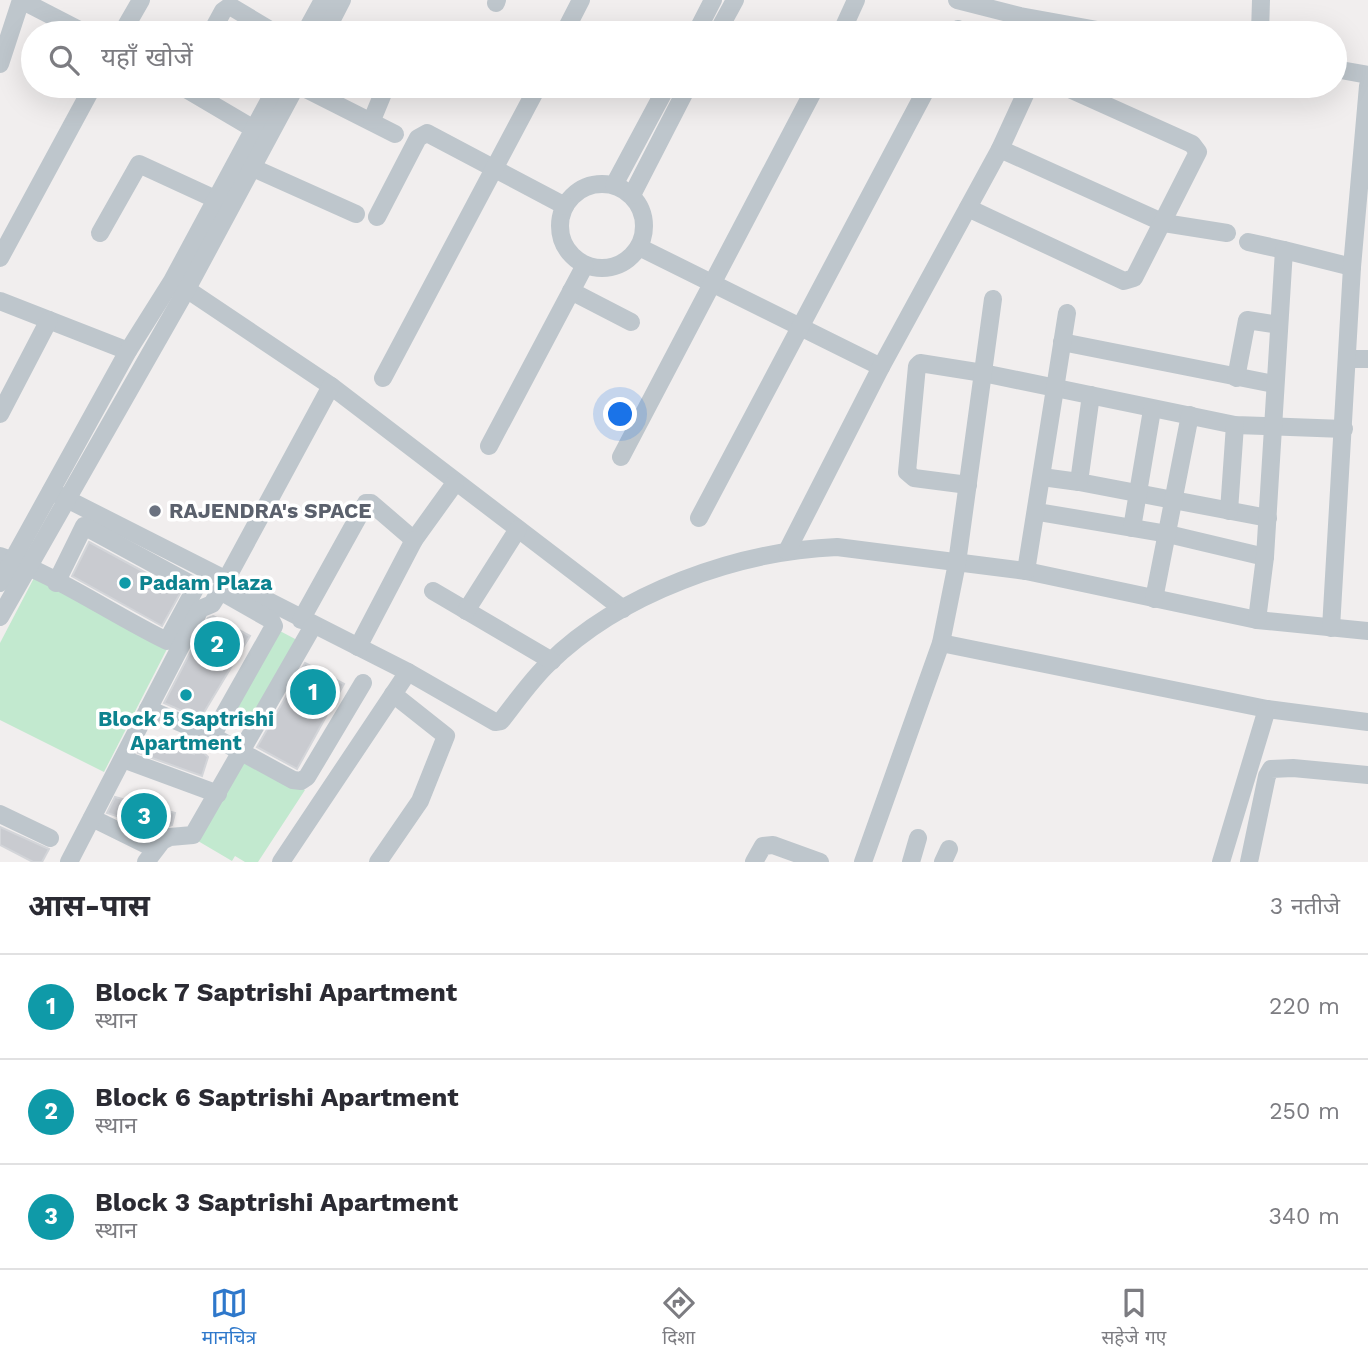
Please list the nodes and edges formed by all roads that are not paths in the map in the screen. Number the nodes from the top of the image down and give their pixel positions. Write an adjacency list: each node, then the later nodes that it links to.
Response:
1 (141, 0): 12 (street)
2 (323, 0): 15 (street)
3 (342, 0): 16 (street)
4 (581, 0): 17 (street)
5 (713, 0): 18 (street)
6 (735, 0): 19 (street)
7 (856, 0): 20 (street)
8 (957, 0): 21 (street)
9 (1261, 0): 22 (street)
10 (229, 3): 13 (street); 14 (street)
11 (62, 21): 23 (street)
12 (128, 21)
13 (218, 21)
14 (257, 21)
15 (312, 21)
16 (331, 21)
17 (570, 21)
18 (702, 21)
19 (724, 21)
20 (846, 21)
21 (1032, 21)
22 (1260, 21)
23 (0, 64)
24 (1347, 71): 25 (street)
25 (1368, 75)
26 (1368, 86): 61 (street)
27 (86, 98): 58 (street)
28 (201, 98): 41 (street)
29 (273, 98): 41 (street)
30 (288, 98): 41 (street)
31 (324, 98): 40 (street)
32 (381, 98): 40 (street)
33 (532, 98): 45 (street)
34 (661, 98): 46 (street)
35 (682, 98): 47 (street)
36 (810, 98): 62 (street)
37 (922, 98): 71 (street)
38 (1024, 98): 43 (street)
39 (1089, 98): 53 (street)
40 (372, 120): 42 (street)
41 (260, 133): 44 (street); 48 (street)
42 (395, 134)
43 (1000, 149): 50 (street); 53 (street)
44 (251, 167): 51 (street); 63 (street)
45 (495, 169): 49 (street); 52 (street); 78 (street)
46 (614, 186): 47 (street); 49 (street)
47 (632, 195): 57 (street)
48 (215, 199): 54 (street); 63 (street)
49 (565, 206): 60 (street)
50 (968, 208): 53 (street); 76 (street)
51 (356, 214)
52 (377, 217)
53 (1164, 223): 55 (street)
54 (100, 233)
55 (1227, 233)
56 (1248, 242): 59 (street)
57 (639, 247): 60 (street); 62 (street)
58 (2, 250)
59 (1284, 250): 61 (street); 70 (street)
60 (585, 265): 64 (street)
61 (1352, 267): 74 (street)
62 (712, 283): 71 (street); 91 (street)
63 (180, 284): 73 (street); 81 (street); 97 (street)
64 (571, 291): 69 (street); 90 (street)
65 (993, 299): 77 (street)
66 (0, 301): 68 (street)
67 (1067, 313): 72 (street)
68 (49, 320): 73 (street); 84 (street)
69 (631, 322)
70 (1279, 325): 79 (street); 80 (street)
71 (799, 327): 76 (street); 101 (street)
72 (1062, 342): 79 (street); 82 (street)
73 (128, 351): 97 (street)
74 (1349, 359): 75 (street); 89 (street)
75 (1368, 359)
76 (881, 367): 107 (street)
77 (983, 373): 82 (street); 95 (street); 95 (street)
78 (383, 378)
79 (1236, 378): 80 (street)
80 (1274, 384): 88 (street)
81 (331, 386): 94 (street); 114 (street)
82 (1055, 388): 83 (street); 92 (street)
83 (1091, 395): 85 (street); 93 (street)
84 (2, 404)
85 (1152, 410): 86 (street); 96 (street)
86 (1190, 415): 87 (street); 98 (street)
87 (1235, 425): 88 (street); 99 (street)
88 (1271, 429): 89 (street); 102 (street)
89 (1344, 429): 122 (street)
90 (489, 446)
91 (621, 457)
92 (1042, 477): 93 (street); 100 (street)
93 (1079, 482): 96 (street)
94 (455, 483): 104 (street); 106 (street)
95 (968, 485): 110 (street)
96 (1139, 493): 98 (street); 103 (street)
97 (59, 495): 109 (street); 114 (street)
98 (1175, 500): 99 (street); 105 (street)
99 (1228, 510): 102 (street)
100 (1038, 512): 103 (street); 111 (street)
101 (699, 518)
102 (1268, 518): 108 (street)
103 (1132, 528): 105 (street)
104 (518, 529): 117 (street); 118 (street)
105 (1168, 534): 108 (street); 116 (street)
106 (414, 540): 121 (street); 125 (street)
107 (787, 551): 110 (street); 117 (street)
108 (1265, 557): 120 (street)
109 (13, 561): 112 (street); 113 (street); 119 (street)
110 (957, 563): 111 (street); 124 (street)
111 (1026, 571): 116 (street)
112 (0, 583)
113 (56, 583): 113 (street)
114 (223, 586): 121 (street); 130 (street); 133 (street)
115 (433, 592): 118 (street)
116 (1154, 599): 120 (street)
117 (623, 609): 126 (street)
118 (466, 611): 126 (street)
119 (0, 617)
120 (1257, 621): 122 (street)
121 (307, 623): 125 (street); 134 (street)
122 (1331, 628): 123 (street)
123 (1368, 631)
124 (941, 643): 131 (street); 148 (street)
125 (358, 647): 127 (street)
126 (552, 661): 127 (street)
127 (408, 672): 129 (street)
128 (363, 683): 134 (street)
129 (393, 694): 144 (street); 145 (street)
130 (148, 709): 133 (street); 135 (street)
131 (1267, 709): 132 (street); 150 (street)
132 (1368, 722)
133 (212, 736): 134 (street)
134 (242, 752): 137 (street)
135 (123, 759): 137 (street); 139 (street)
136 (1368, 775): 151 (street)
137 (218, 794): 142 (street)
138 (0, 814): 140 (street)
139 (92, 818): 142 (street); 143 (street)
140 (50, 838)
141 (918, 838): 149 (street)
142 (151, 856)
143 (69, 862)
144 (281, 862)
145 (378, 862)
146 (754, 862): 147 (street)
147 (821, 862)
148 (863, 862)
149 (911, 862)
150 (1221, 862)
151 (1249, 862)

